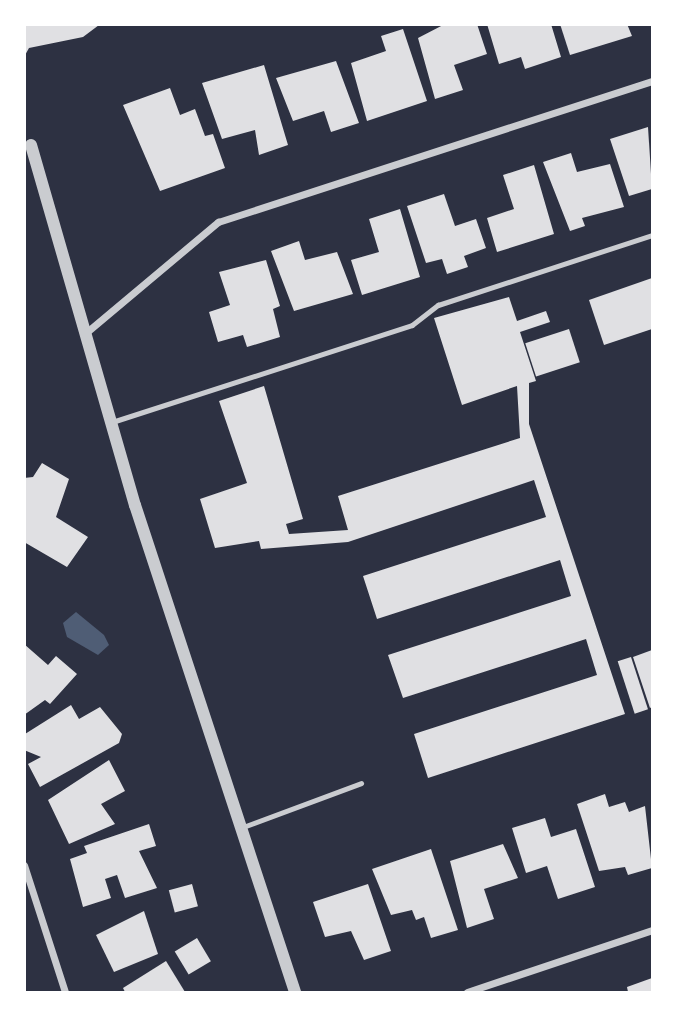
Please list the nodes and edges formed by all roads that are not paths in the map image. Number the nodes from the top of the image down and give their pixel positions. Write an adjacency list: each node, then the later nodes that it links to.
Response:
1 (653, 81): 4 (street)
2 (28, 147): 4 (street)
3 (653, 235): 5 (lane)
4 (88, 331): 5 (street)
5 (112, 422): 7 (street)
6 (361, 783): 7 (lane)
7 (240, 828): 11 (street)
8 (24, 865): 10 (street)
9 (653, 930): 12 (street)
10 (65, 992)
11 (295, 992)
12 (467, 992)

